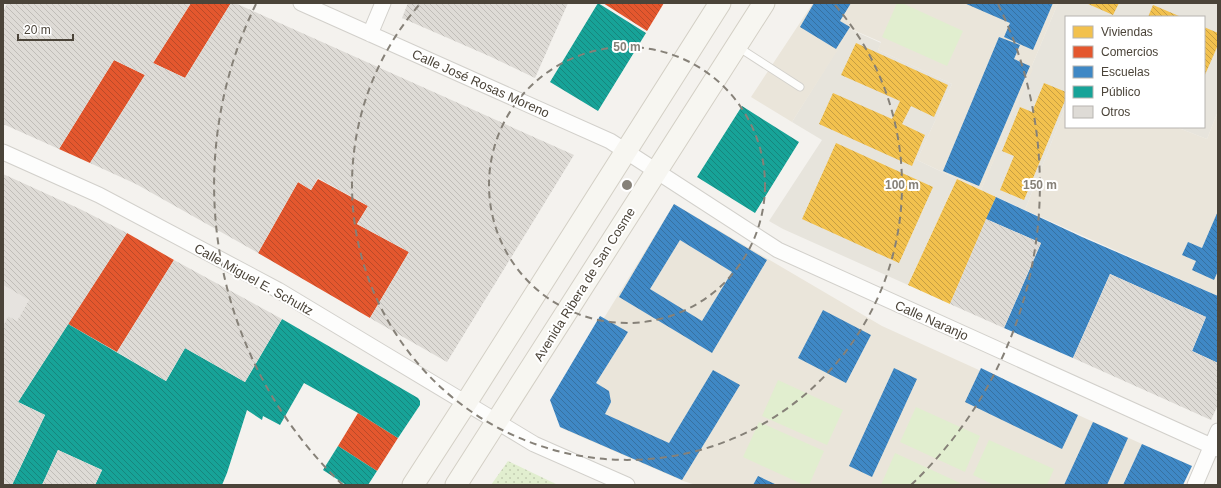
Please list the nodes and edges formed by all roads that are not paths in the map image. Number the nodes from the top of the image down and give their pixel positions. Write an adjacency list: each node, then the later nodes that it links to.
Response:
1 (301, 3): 5 (street, Calle José Rosas Moreno)
2 (383, 3): 5 (street)
3 (720, 3): 8 (main road)
4 (764, 3): 6 (main road, Avenida Ribera de San Cosme)
5 (370, 34): 8 (street, Calle José Rosas Moreno)
6 (736, 46): 7 (lane); 10 (main road, Avenida Ribera de San Cosme)
7 (800, 87)
8 (626, 151): 10 (street, Calle José Rosas Moreno); 11 (main road)
9 (3, 152): 11 (street, Calle Miguel E. Schultz)
10 (656, 171): 12 (main road, Avenida Ribera de San Cosme); 14 (street, Calle Naranjo)
11 (466, 404): 12 (street, Calle Miguel E. Schultz); 15 (main road)
12 (497, 421): 16 (main road, Avenida Ribera de San Cosme); 17 (street, Calle Miguel E. Schultz)
13 (1218, 431): 14 (street)
14 (1215, 447): 18 (street)
15 (413, 485)
16 (456, 485)
17 (628, 485)
18 (1195, 485)

